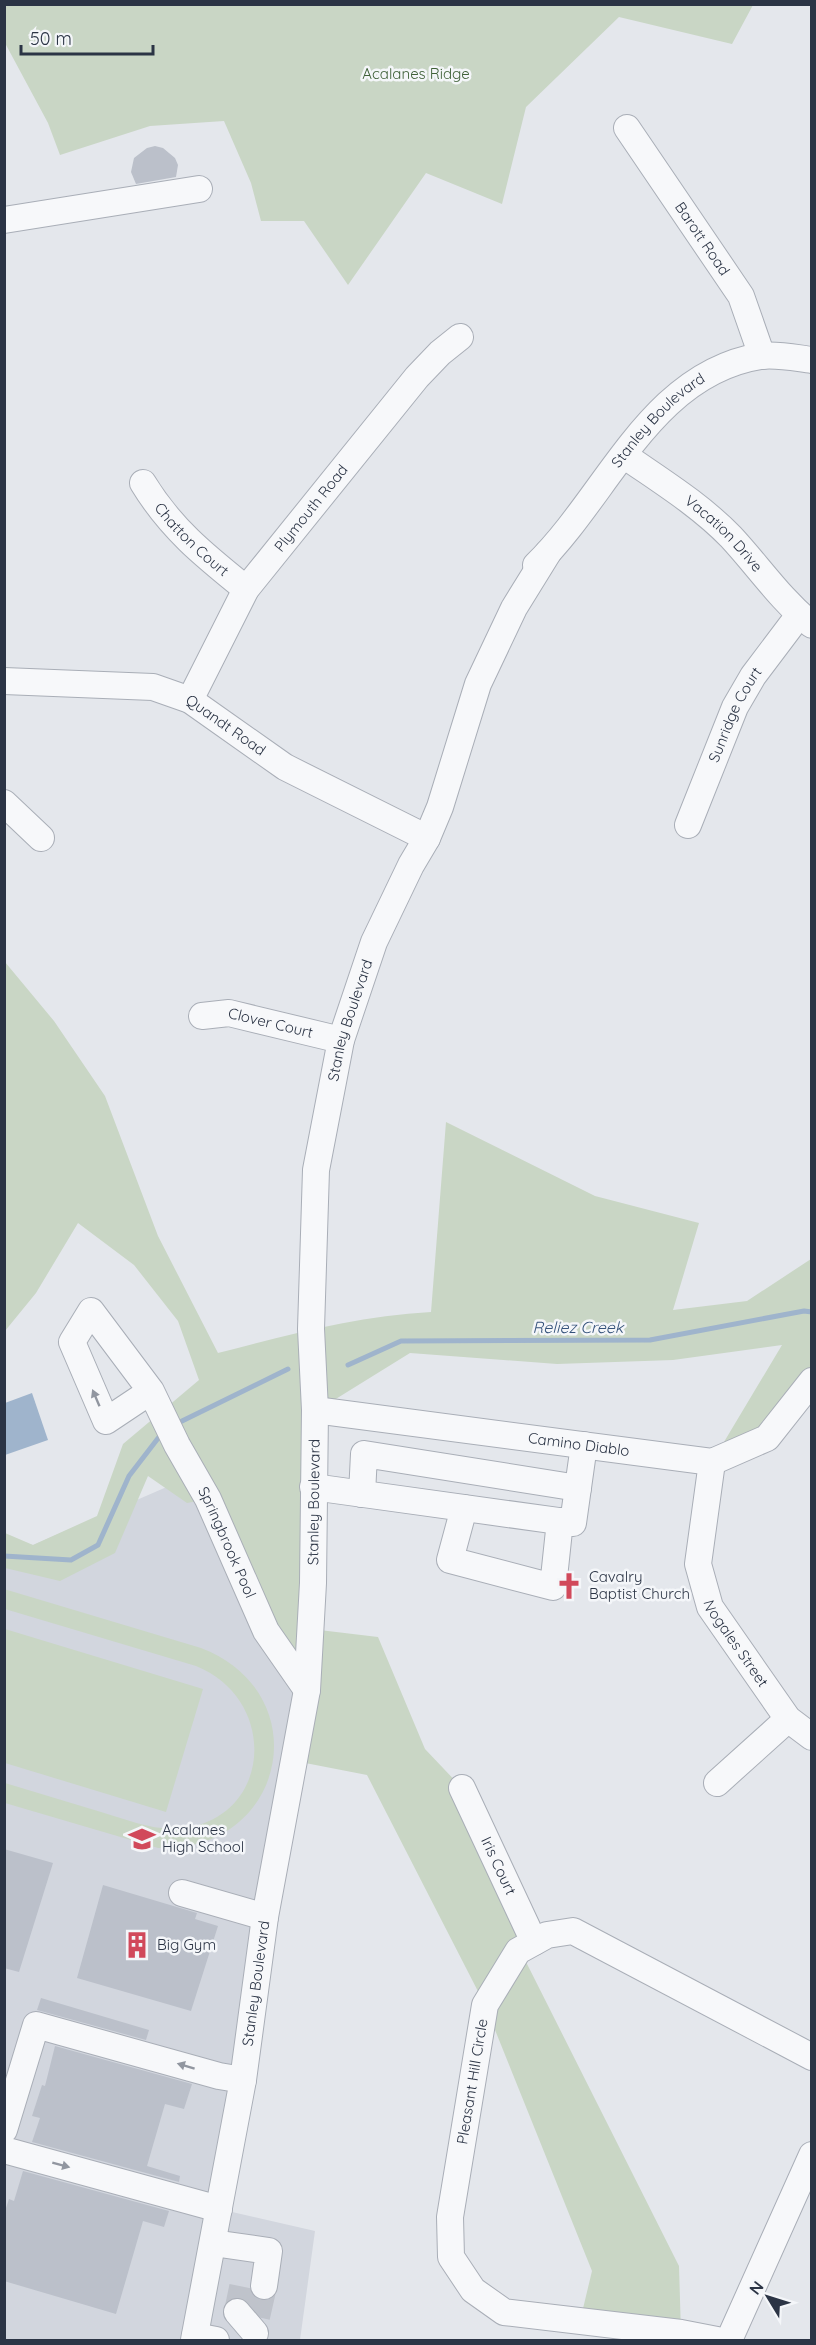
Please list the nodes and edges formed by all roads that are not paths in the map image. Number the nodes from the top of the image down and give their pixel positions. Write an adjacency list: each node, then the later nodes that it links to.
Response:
1 (627, 128): 5 (street, Barott Road)
2 (199, 189): 3 (street)
3 (4, 220)
4 (460, 337): 9 (street, Plymouth Road)
5 (762, 356): 6 (street, Stanley Boulevard); 7 (street, Stanley Boulevard)
6 (812, 360)
7 (625, 456): 10 (street, Vacation Drive); 16 (street, Stanley Boulevard)
8 (143, 483): 9 (street, Chatton Court)
9 (246, 589): 12 (street, Plymouth Road)
10 (805, 620): 14 (street, Sunridge Court)
11 (4, 681): 12 (street, Quandt Road)
12 (190, 700): 16 (street, Quandt Road)
13 (4, 803): 15 (street)
14 (688, 825)
15 (41, 838)
16 (428, 838): 18 (street, Stanley Boulevard)
17 (202, 1016): 18 (street, Clover Court)
18 (341, 1040): 21 (street, Stanley Boulevard)
19 (812, 1381): 23 (street)
20 (151, 1391): 29 (street, Springbrook Pool)
21 (315, 1410): 22 (street, Camino Diablo); 24 (street, Stanley Boulevard)
22 (584, 1445): 23 (street, Camino Diablo); 25 (street)
23 (712, 1462): 30 (street, Nogales Street)
24 (313, 1487): 26 (street); 29 (street, Stanley Boulevard)
25 (578, 1488): 26 (street); 28 (street)
26 (362, 1494): 27 (street)
27 (464, 1508): 28 (street); 28 (street)
28 (560, 1521)
29 (307, 1690): 35 (street, Stanley Boulevard)
30 (788, 1719): 31 (street, Nogales Street); 32 (street)
31 (812, 1737)
32 (717, 1783)
33 (462, 1788): 36 (street, Iris Court)
34 (182, 1893): 35 (street)
35 (266, 1917): 38 (street, Stanley Boulevard)
36 (534, 1942): 37 (street, Pleasant Hill Circle); 46 (street, Pleasant Hill Circle)
37 (812, 2057)
38 (243, 2080): 39 (street, one-way to 39); 42 (street, Stanley Boulevard)
39 (4, 2130)
40 (4, 2150): 42 (street, one-way to 42)
41 (812, 2155): 47 (street)
42 (219, 2209): 43 (street, Stanley Boulevard)
43 (213, 2243): 44 (street); 45 (street, Stanley Boulevard)
44 (263, 2283)
45 (202, 2339)
46 (717, 2340)
47 (729, 2340)

